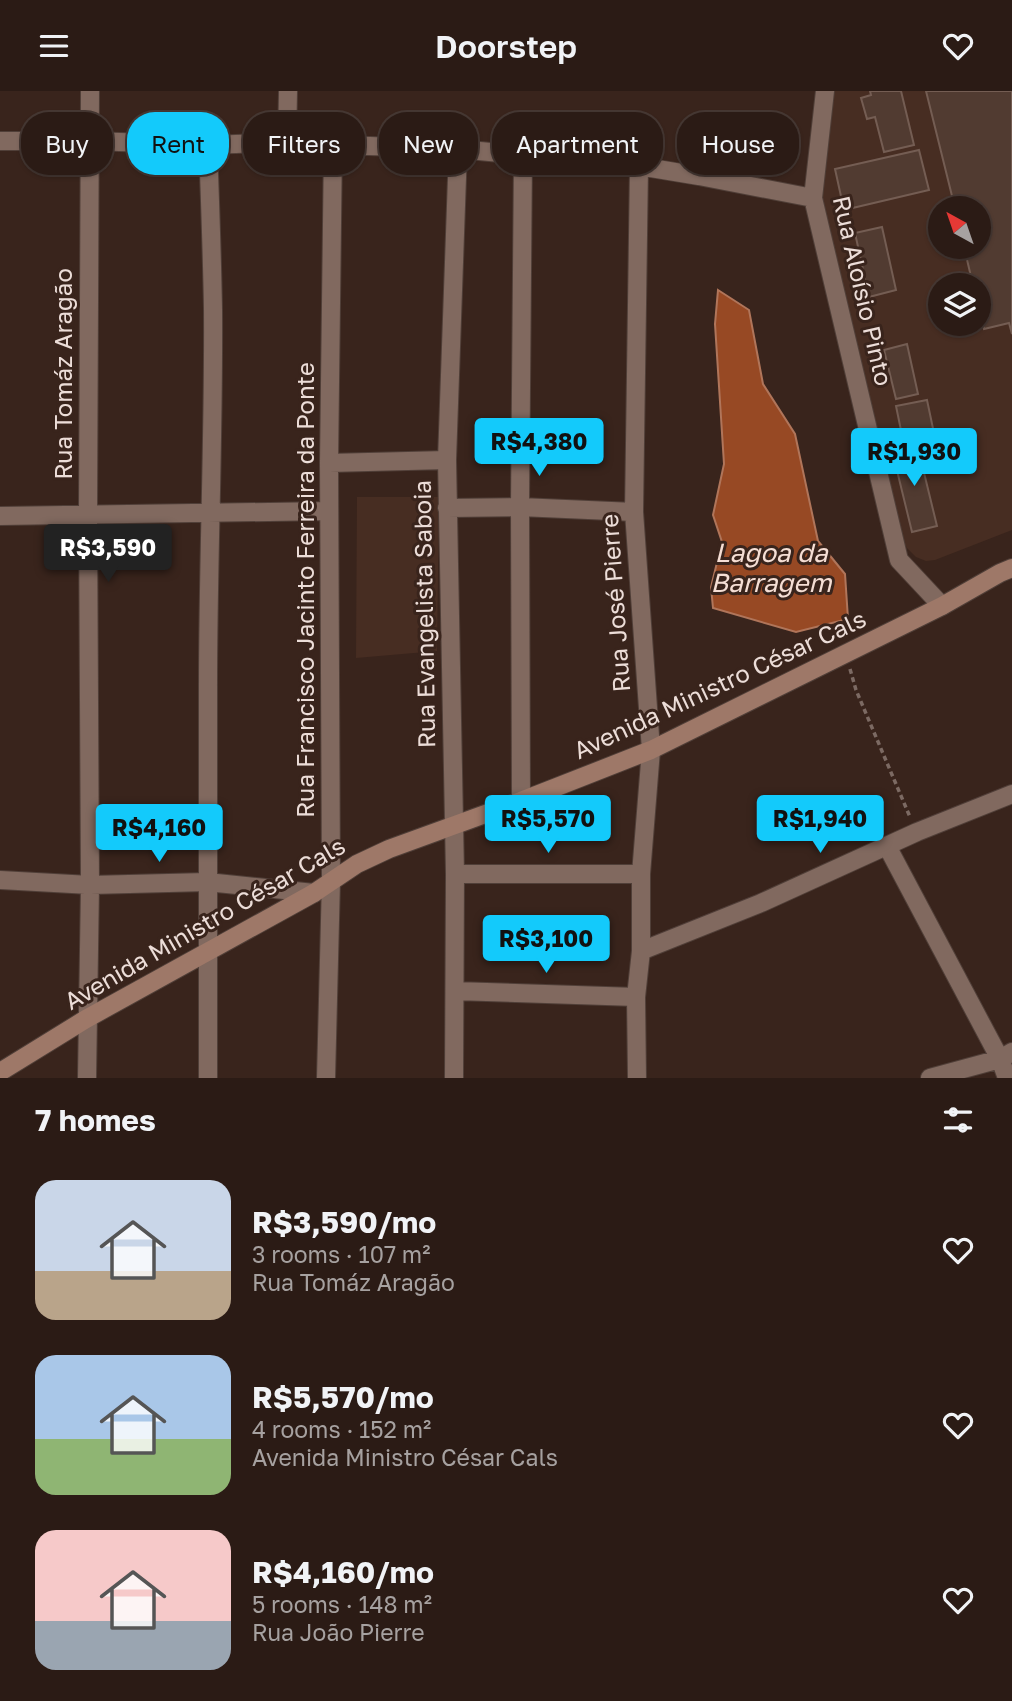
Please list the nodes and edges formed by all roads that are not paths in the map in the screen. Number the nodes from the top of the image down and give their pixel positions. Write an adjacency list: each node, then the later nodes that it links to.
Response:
1 (90, 91): 4 (street, Rua Tomáz Aragão)
2 (288, 91): 5 (street)
3 (825, 91): 15 (street, Rua Aloísio Pinto)
4 (90, 112)
5 (288, 112)
6 (0, 141): 7 (street)
7 (21, 141)
8 (663, 170): 15 (street)
9 (90, 175): 23 (street, Rua Tomáz Aragão)
10 (209, 175): 22 (street)
11 (333, 175): 17 (street, Rua Francisco Jacinto Ferreira da Ponte)
12 (457, 175): 16 (street, Rua Evangelista Saboia)
13 (523, 175): 18 (street)
14 (639, 175): 21 (street, Rua José Pierre)
15 (813, 198): 26 (street, Rua Aloísio Pinto)
16 (447, 460): 17 (street); 19 (street, Rua Evangelista Saboia)
17 (329, 463): 20 (street, Rua Francisco Jacinto Ferreira da Ponte)
18 (520, 507): 19 (street); 21 (street); 29 (street)
19 (447, 508): 30 (street, Rua Evangelista Saboia)
20 (330, 511): 22 (street); 35 (street, Rua Francisco Jacinto Ferreira da Ponte)
21 (634, 512): 27 (street, Rua José Pierre)
22 (211, 513): 23 (street); 36 (street)
23 (88, 515): 24 (street); 37 (street, Rua Tomáz Aragão)
24 (0, 516)
25 (1012, 568): 26 (main road, Avenida Ministro César Cals)
26 (942, 606): 27 (main road, Avenida Ministro César Cals)
27 (651, 750): 29 (main road, Avenida Ministro César Cals); 33 (street, Rua José Pierre)
28 (1012, 794): 31 (street)
29 (521, 801): 30 (main road, Avenida Ministro César Cals)
30 (453, 826): 32 (street, Rua Evangelista Saboia); 35 (main road, Avenida Ministro César Cals)
31 (887, 846): 40 (street); 44 (street)
32 (455, 873): 33 (street); 41 (street, Rua Evangelista Saboia)
33 (641, 874): 40 (street, Rua José Pierre)
34 (0, 880): 37 (street)
35 (331, 881): 38 (main road, Avenida Ministro César Cals); 48 (street, Rua Francisco Jacinto Ferreira da Ponte)
36 (207, 882): 37 (street); 38 (street); 39 (street)
37 (90, 885): 43 (street, Rua Tomáz Aragão)
38 (314, 893): 39 (main road, Avenida Ministro César Cals)
39 (209, 951): 43 (main road, Avenida Ministro César Cals); 47 (street)
40 (641, 951): 42 (street, Rua José Pierre)
41 (455, 991): 42 (street); 49 (street, Rua Evangelista Saboia)
42 (636, 997): 50 (street, Rua José Pierre)
43 (86, 1019): 45 (main road, Avenida Ministro César Cals); 46 (street, Rua Tomáz Aragão)
44 (1006, 1056): 51 (street); 52 (street)
45 (0, 1072)
46 (86, 1078)
47 (208, 1078)
48 (326, 1078)
49 (454, 1078)
50 (637, 1078)
51 (930, 1078)
52 (1007, 1078)

